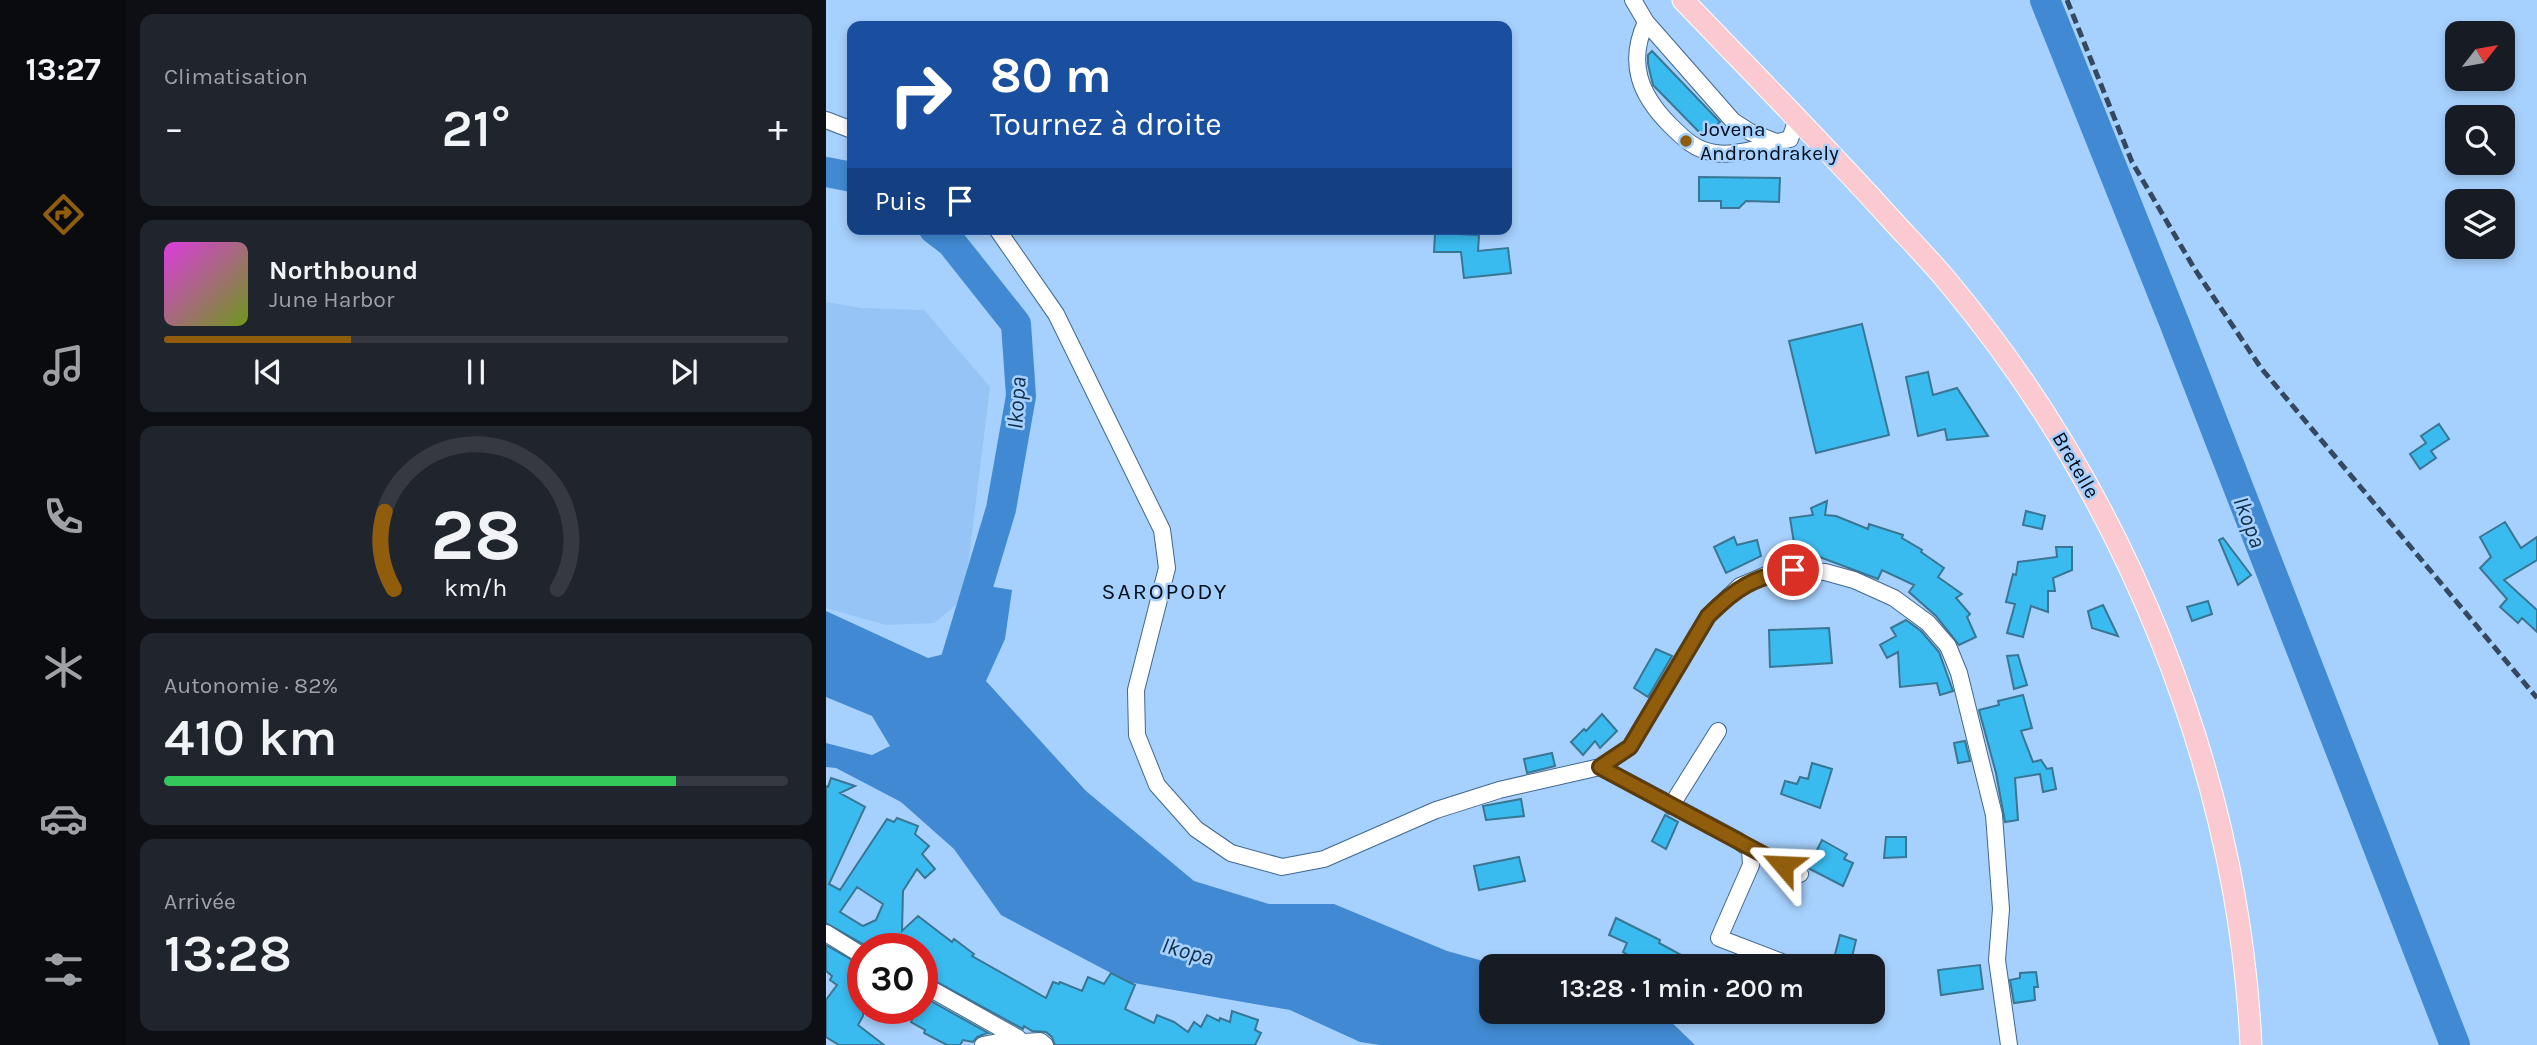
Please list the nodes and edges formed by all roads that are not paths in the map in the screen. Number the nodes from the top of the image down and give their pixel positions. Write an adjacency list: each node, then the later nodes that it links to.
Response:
1 (1633, 0): 3 (street)
2 (1683, 0): 4 (main road, Bretelle)
3 (1646, 22): 7 (street); 7 (street)
4 (1797, 119): 7 (street); 22 (main road, Bretelle)
5 (826, 120): 6 (street)
6 (847, 128)
7 (1777, 142)
8 (1001, 235): 10 (street)
9 (1718, 731): 11 (street)
10 (1600, 767): 11 (street); 21 (street)
11 (1671, 806): 12 (street)
12 (1750, 849): 13 (street); 16 (street)
13 (1800, 874)
14 (826, 933): 15 (street)
15 (847, 946)
16 (1761, 954)
17 (938, 993): 18 (street)
18 (983, 1045)
19 (993, 1045): 20 (street)
20 (1045, 1045)
21 (2010, 1045)
22 (2251, 1045)

